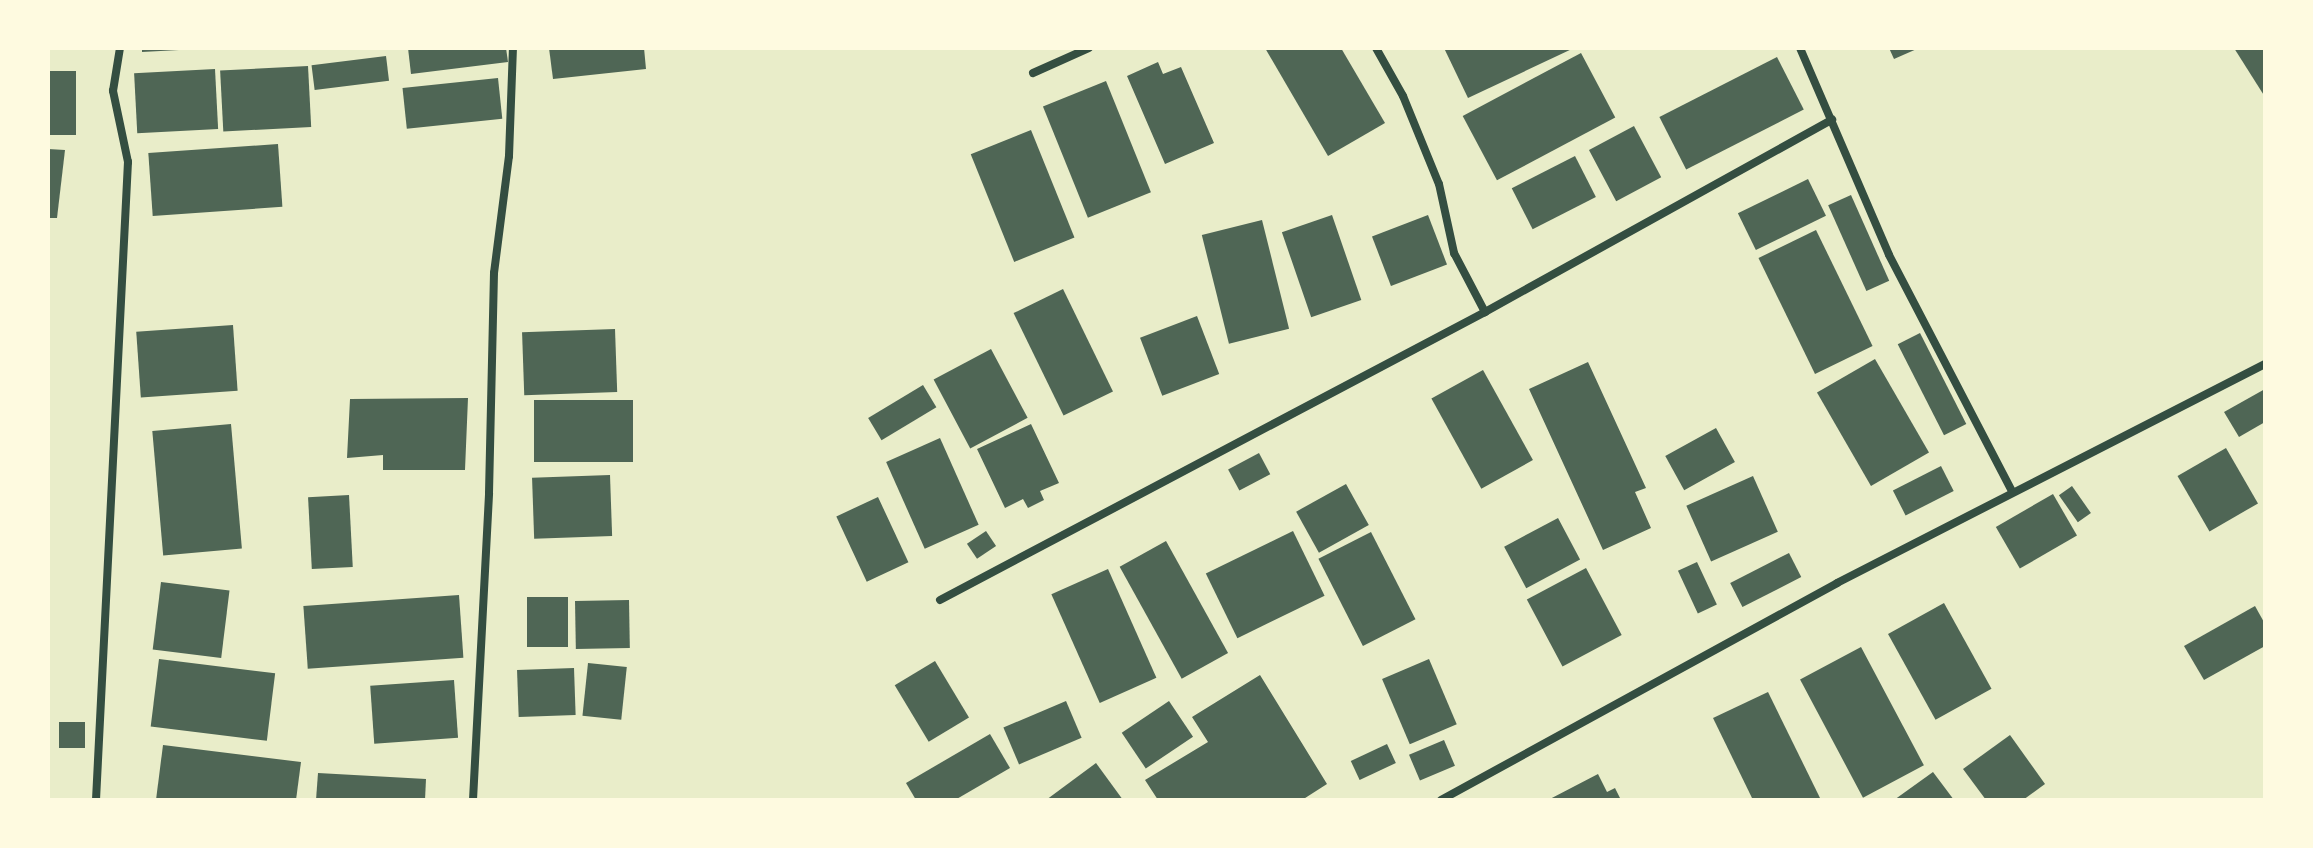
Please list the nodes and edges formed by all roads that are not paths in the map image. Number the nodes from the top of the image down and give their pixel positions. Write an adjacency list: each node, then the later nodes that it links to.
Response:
1 (120, 48): 12 (street)
2 (513, 48): 13 (street)
3 (1089, 48): 6 (street)
4 (1376, 48): 8 (street)
5 (1800, 48): 7 (street)
6 (1033, 73)
7 (1832, 120): 8 (street); 10 (street)
8 (1485, 312): 11 (street)
9 (2265, 364): 10 (street)
10 (2012, 491): 14 (street)
11 (940, 600)
12 (96, 800)
13 (473, 800)
14 (1441, 800)

